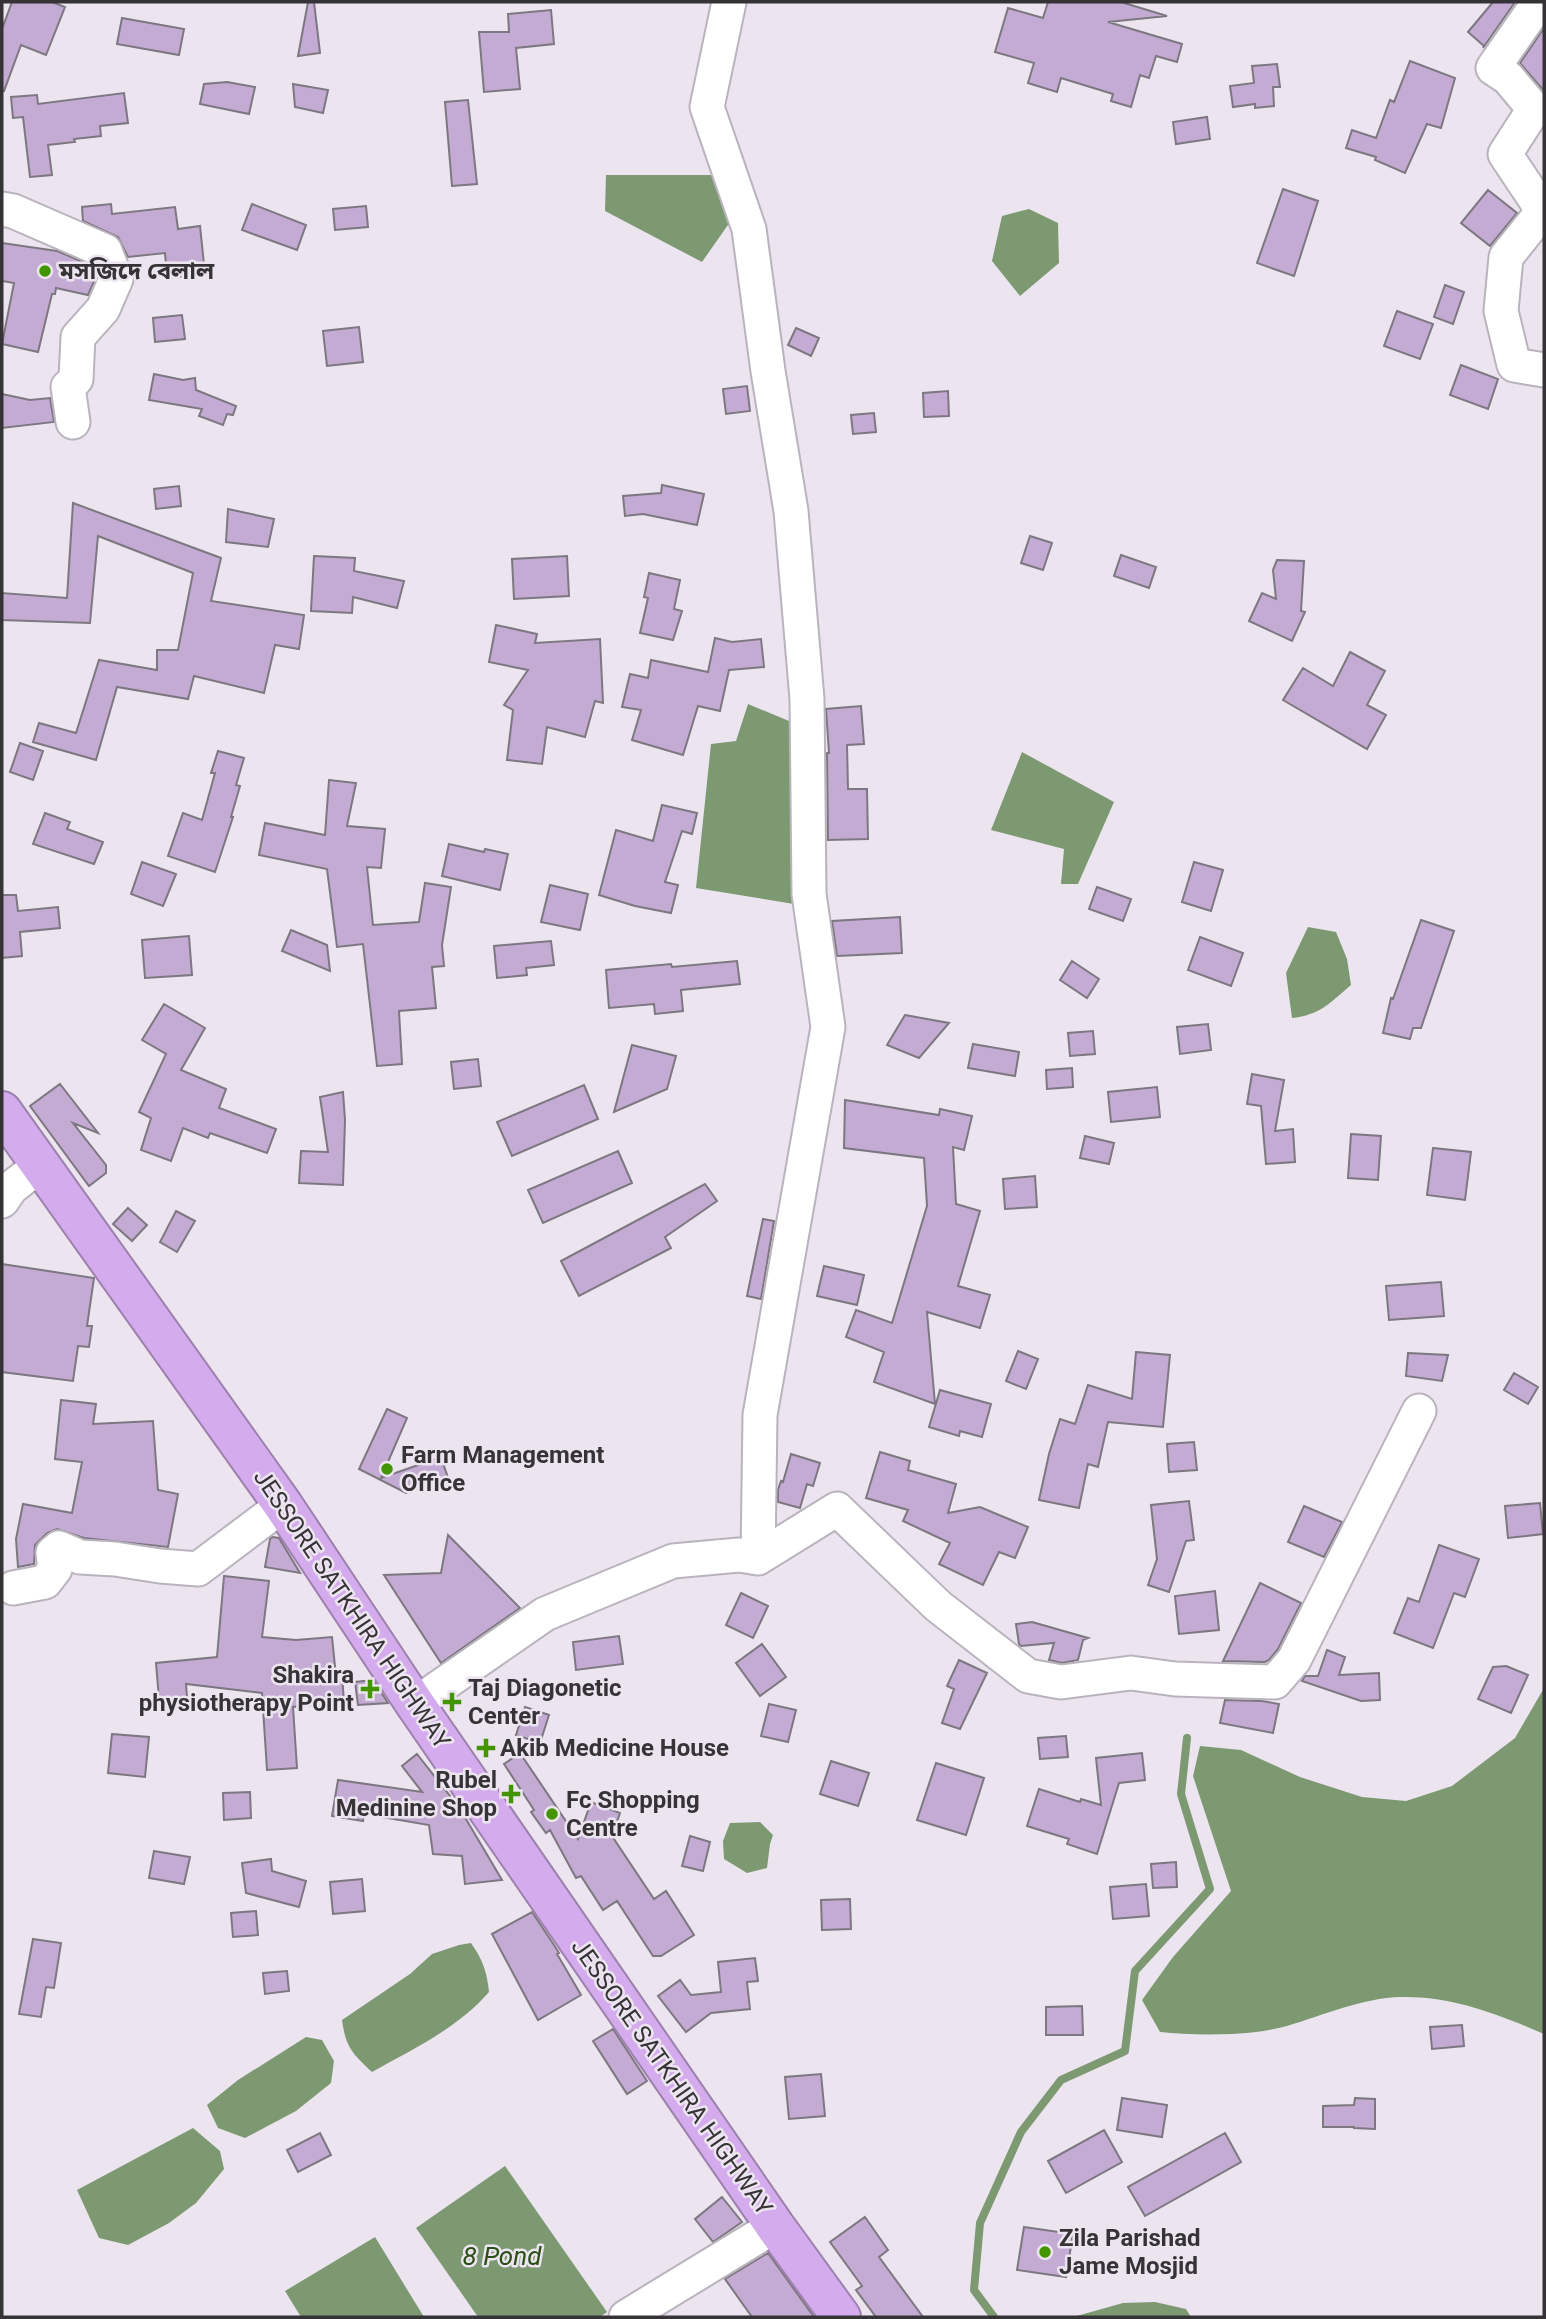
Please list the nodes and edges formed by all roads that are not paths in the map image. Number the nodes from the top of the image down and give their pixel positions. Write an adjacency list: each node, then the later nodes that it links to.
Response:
1 (729, 2): 11 (street)
2 (1539, 2): 4 (street)
3 (2, 209): 5 (street)
4 (1544, 370)
5 (73, 422)
6 (2, 1111): 7 (highway, JESSORE SATKHIRA HIGHWAY)
7 (39, 1166): 8 (street); 10 (highway, JESSORE SATKHIRA HIGHWAY)
8 (2, 1201)
9 (1419, 1410): 11 (street)
10 (283, 1505): 12 (street); 13 (highway, JESSORE SATKHIRA HIGHWAY)
11 (758, 1558): 13 (street)
12 (13, 1588)
13 (415, 1704): 14 (highway, JESSORE SATKHIRA HIGHWAY)
14 (775, 2226): 15 (street); 16 (highway, JESSORE SATKHIRA HIGHWAY)
15 (626, 2317)
16 (841, 2317)

